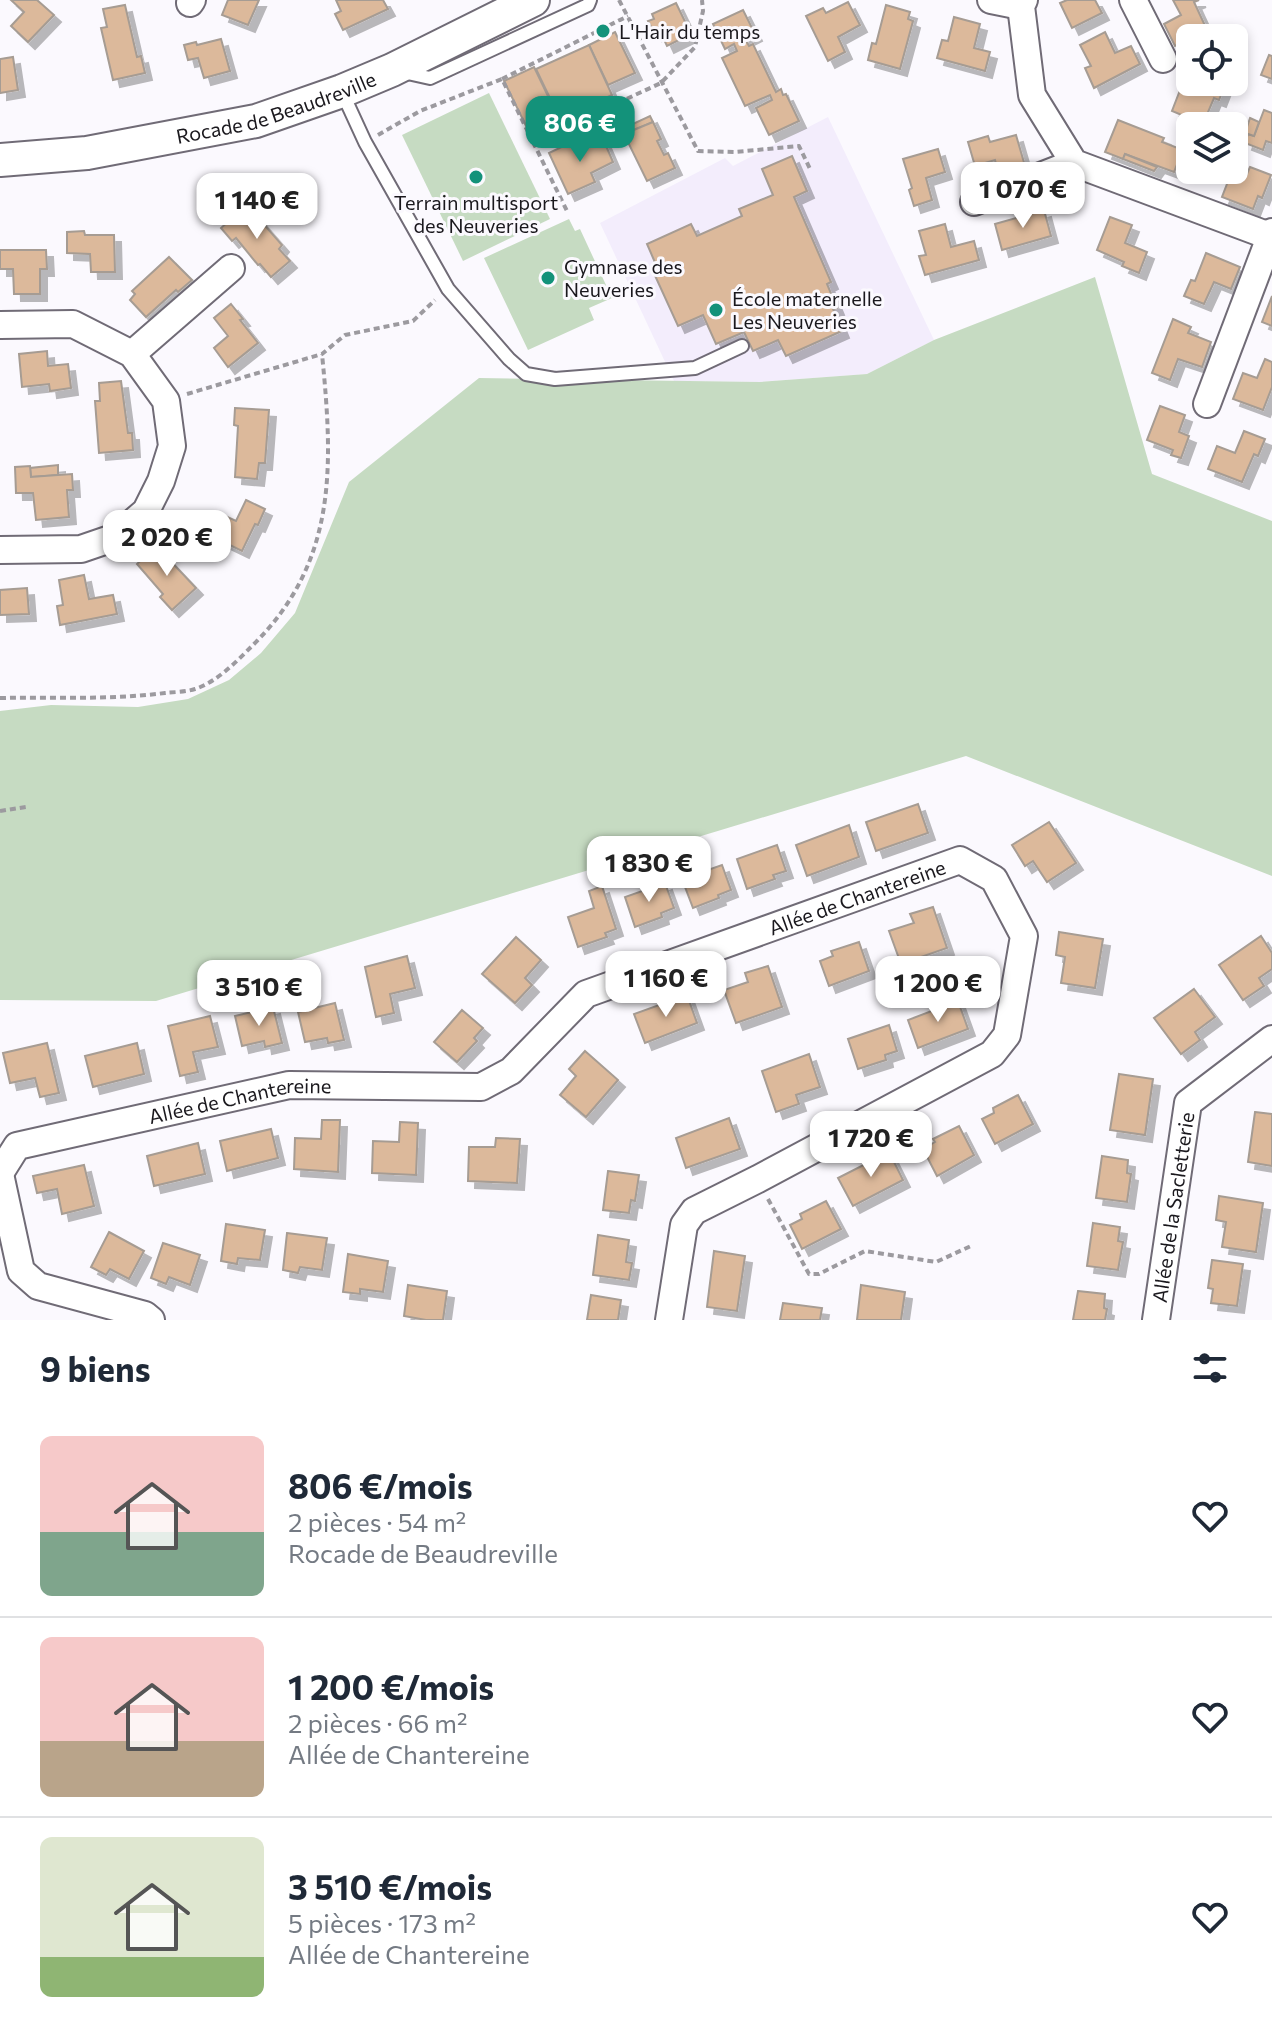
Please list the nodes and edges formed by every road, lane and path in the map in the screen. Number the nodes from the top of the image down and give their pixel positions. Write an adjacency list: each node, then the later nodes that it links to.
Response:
1 (533, 0): 10 (street, Rocade de Beaudreville)
2 (590, 0): 10 (lane)
3 (619, 0): 8 (path)
4 (702, 0): 12 (path)
5 (991, 0): 7 (street)
6 (1133, 0): 9 (street)
7 (1022, 3): 17 (street)
8 (628, 16): 11 (path); 12 (path)
9 (1163, 59)
10 (392, 70): 13 (street, Rocade de Beaudreville)
11 (502, 79): 14 (path); 15 (path)
12 (661, 83): 15 (path); 18 (path)
13 (342, 91): 14 (lane); 16 (street, Rocade de Beaudreville)
14 (365, 142): 23 (lane)
15 (533, 142): 20 (path)
16 (0, 160)
17 (1074, 163): 19 (street); 21 (street)
18 (811, 171)
19 (974, 202)
20 (567, 211)
21 (1271, 235): 29 (street)
22 (231, 268): 26 (street)
23 (448, 289): 25 (lane); 27 (path)
24 (0, 325): 26 (street)
25 (742, 346)
26 (132, 354): 28 (street)
27 (322, 354): 28 (path); 31 (path)
28 (166, 401): 30 (street)
29 (1207, 404)
30 (0, 550)
31 (0, 698)
32 (26, 807): 33 (path)
33 (0, 811)
34 (1272, 1039): 40 (street, Allée de la Sacletterie)
35 (0, 1174): 36 (street, Allée de Chantereine); 38 (street, Allée de Chantereine)
36 (758, 1179): 37 (path); 39 (street, Allée de Chantereine)
37 (971, 1246)
38 (151, 1320)
39 (669, 1320)
40 (1156, 1320)

